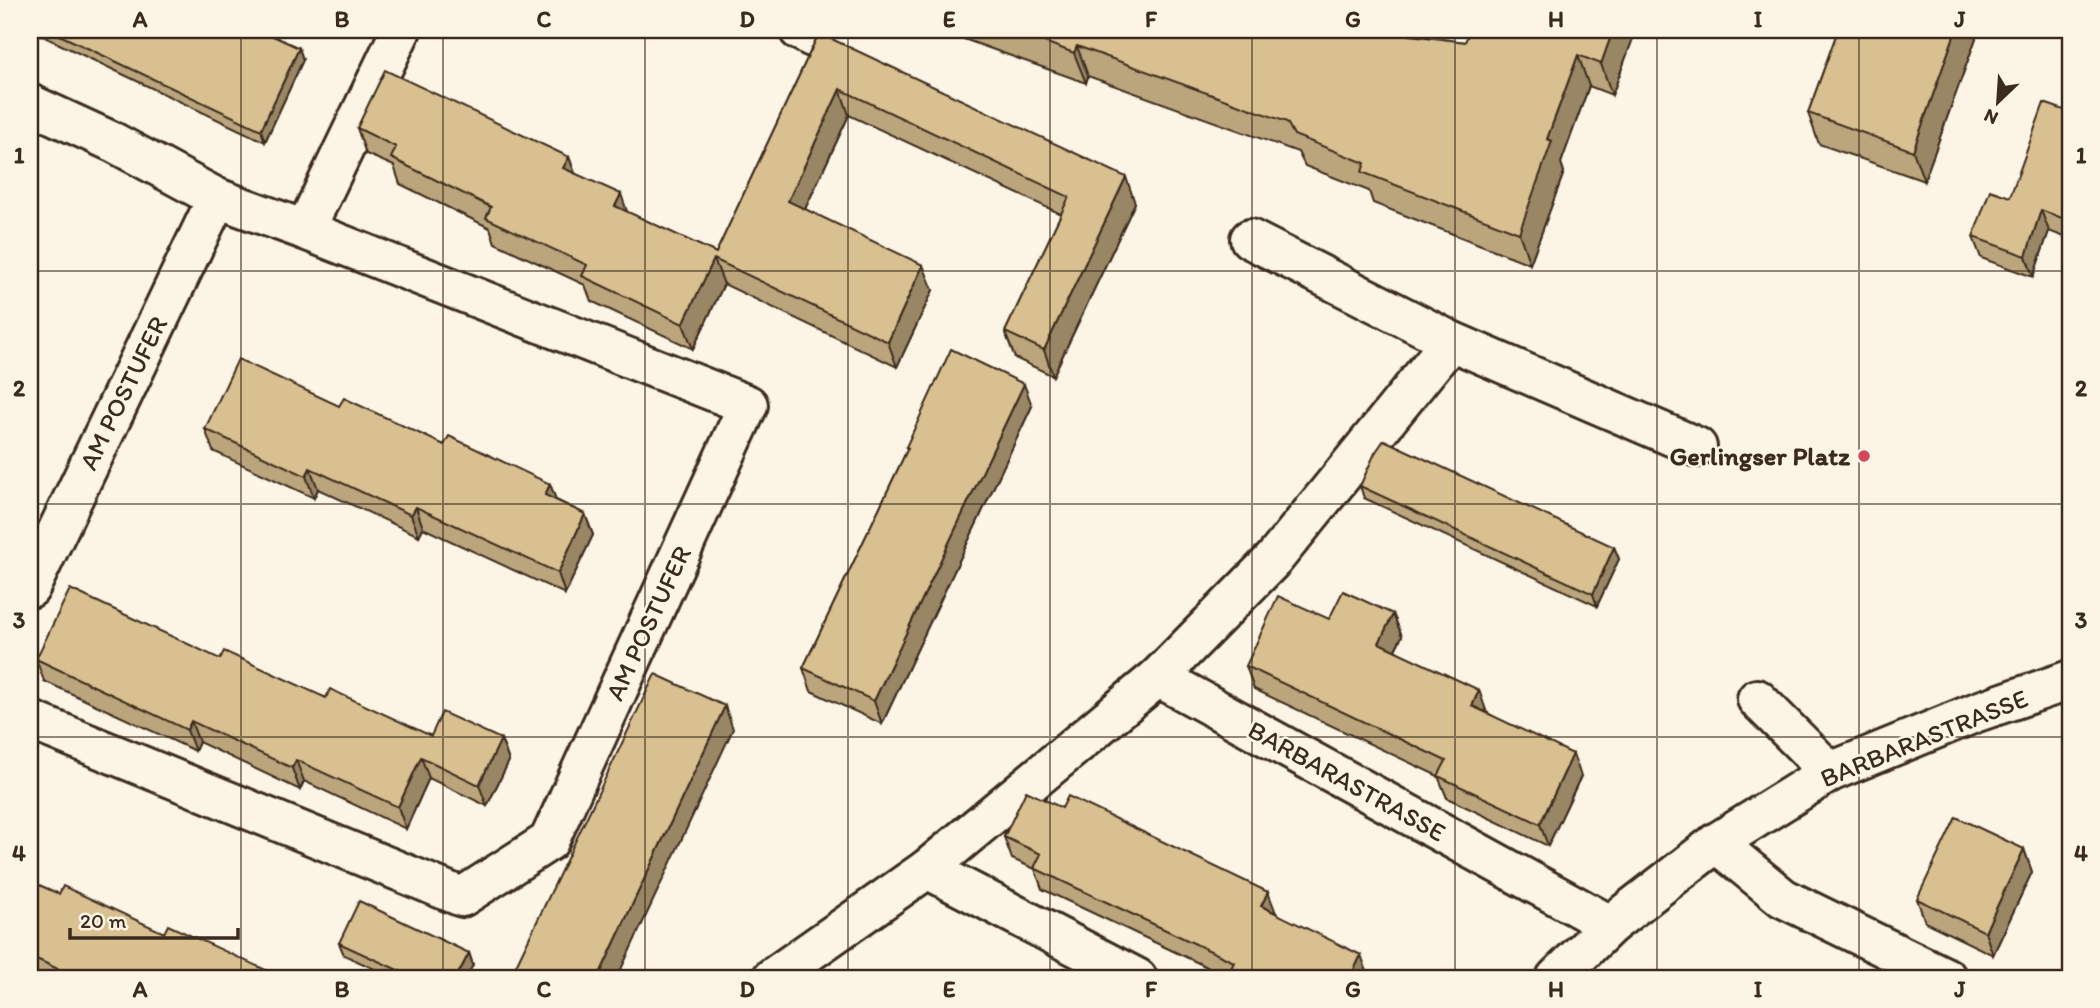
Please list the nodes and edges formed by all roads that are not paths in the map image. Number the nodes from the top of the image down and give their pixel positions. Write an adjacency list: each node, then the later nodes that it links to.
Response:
1 (401, 30): 4 (street)
2 (30, 104): 3 (street, AM POSTUFER)
3 (216, 198): 4 (street, AM POSTUFER); 8 (street, AM POSTUFER)
4 (305, 230): 12 (street, AM POSTUFER)
5 (1250, 239): 6 (street)
6 (1451, 341): 7 (street); 9 (street)
7 (1697, 447)
8 (30, 588)
9 (1158, 677): 15 (street); 16 (street, BARBARASTRASSE)
10 (2070, 680): 13 (street, BARBARASTRASSE)
11 (1757, 699): 13 (street)
12 (30, 720)
13 (1830, 772): 14 (street, BARBARASTRASSE)
14 (1716, 843): 16 (street, BARBARASTRASSE); 20 (street)
15 (927, 869): 17 (street); 18 (street)
16 (1610, 925): 19 (street, BARBARASTRASSE)
17 (772, 978)
18 (1137, 978)
19 (1556, 978)
20 (1947, 978)

